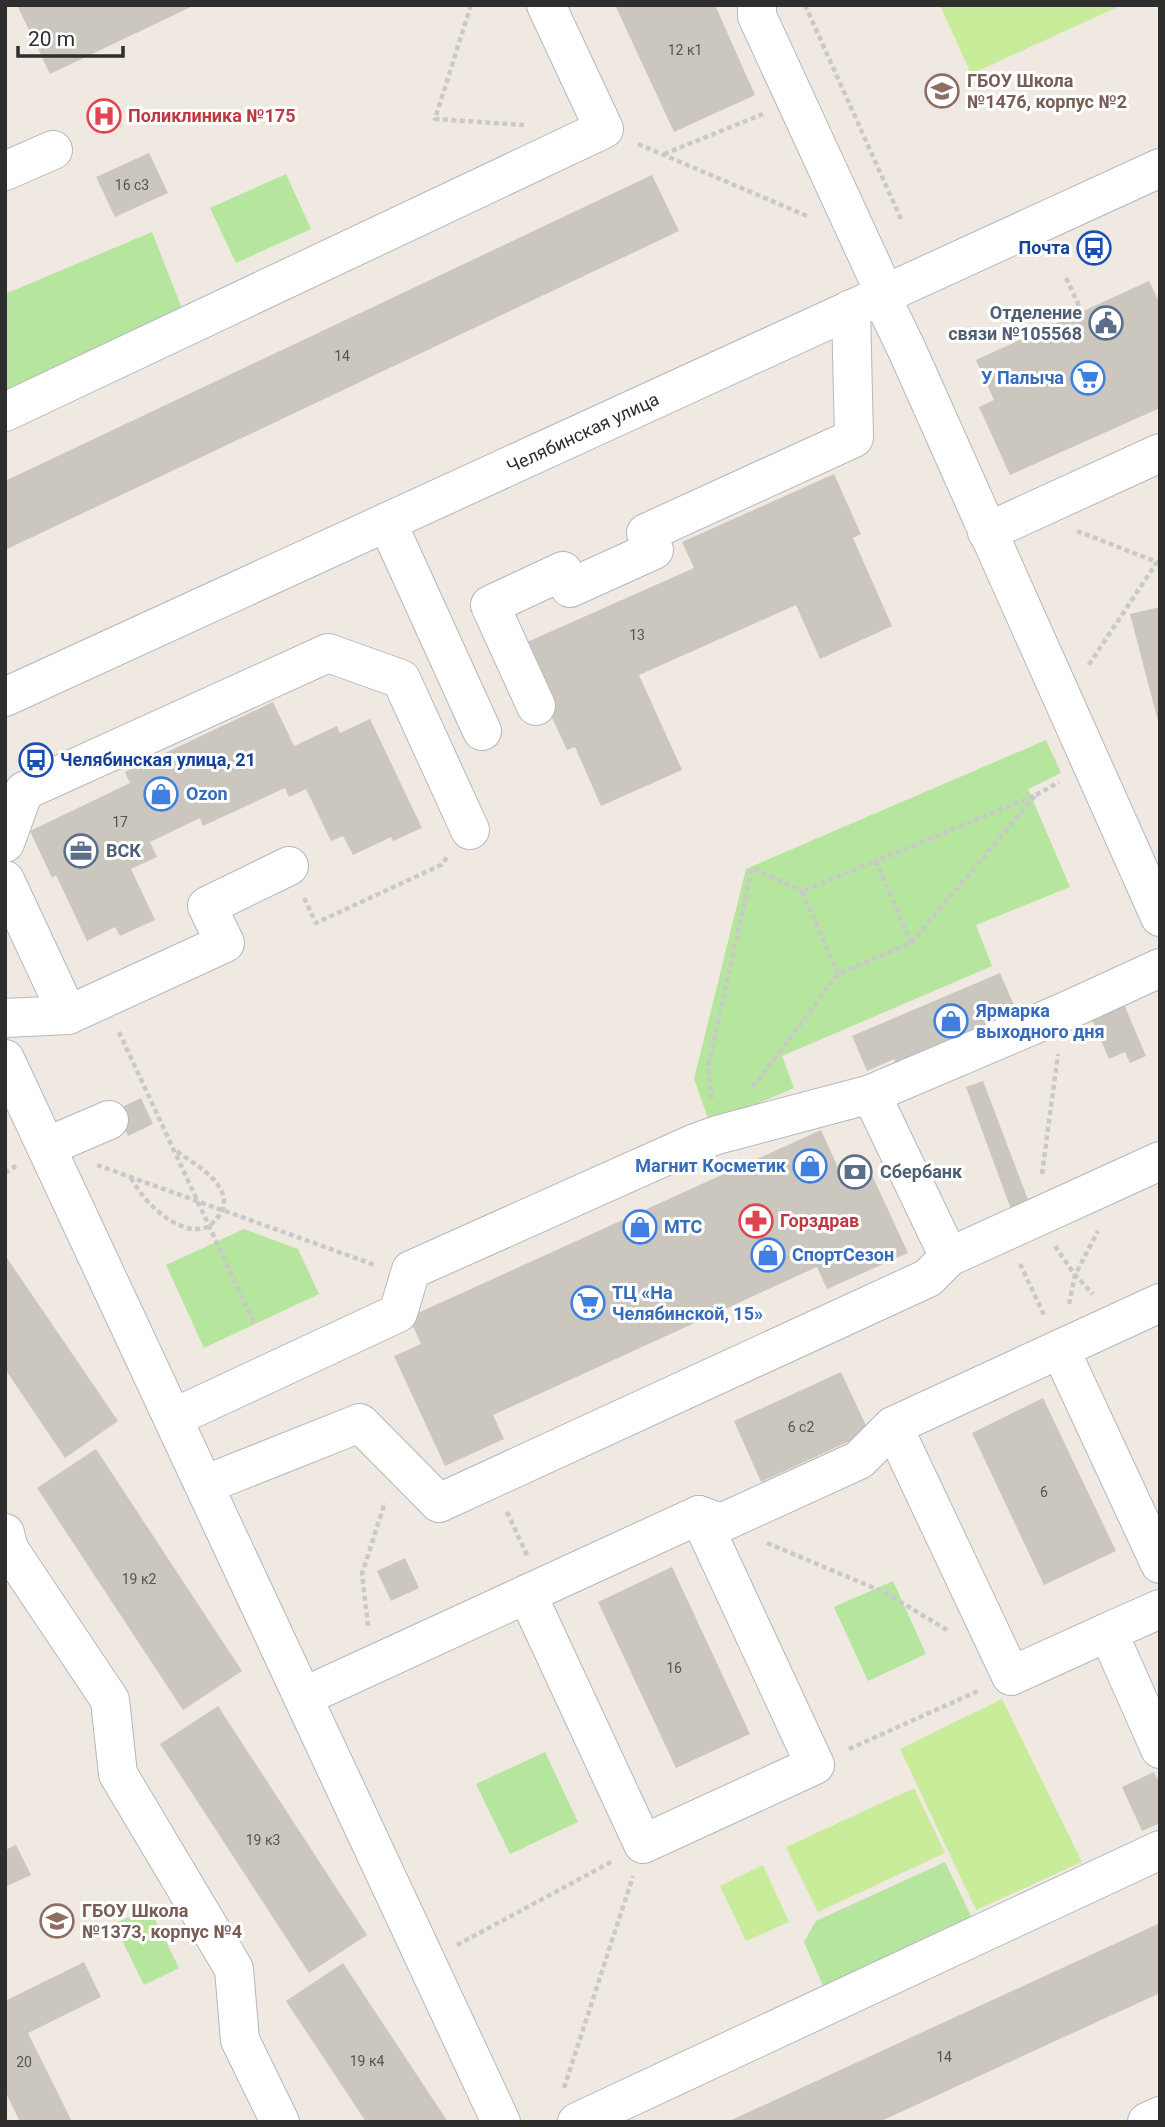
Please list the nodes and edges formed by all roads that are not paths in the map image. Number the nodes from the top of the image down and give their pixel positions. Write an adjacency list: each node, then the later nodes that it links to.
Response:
1 (546, 5): 7 (street)
2 (757, 5): 6 (street)
3 (53, 150): 5 (street)
4 (1160, 168): 6 (street, Челябинская улица)
5 (5, 172)
6 (872, 300): 9 (street, Челябинская улица); 10 (street); 11 (street)
7 (5, 412)
8 (1160, 453): 10 (street)
9 (387, 523): 12 (street); 13 (street, Челябинская улица)
10 (987, 532): 20 (street)
11 (490, 605): 12 (street); 14 (street)
12 (436, 629): 15 (street)
13 (5, 697)
14 (536, 706)
15 (482, 731)
16 (470, 830): 17 (street)
17 (5, 843)
18 (289, 866): 22 (street)
19 (5, 880): 22 (street)
20 (1160, 917)
21 (1160, 968): 25 (street)
22 (68, 1015): 23 (street)
23 (5, 1017)
24 (5, 1059): 27 (street)
25 (871, 1094): 29 (street); 32 (street)
26 (109, 1121): 27 (street)
27 (46, 1147): 32 (street)
28 (1160, 1161): 29 (street)
29 (949, 1256): 34 (street)
30 (1160, 1303): 31 (street)
31 (1060, 1349): 33 (street); 37 (street)
32 (173, 1418): 34 (street)
33 (894, 1426): 35 (street); 40 (street)
34 (204, 1485): 41 (street)
35 (710, 1519): 38 (street); 38 (street)
36 (5, 1533): 46 (street)
37 (1160, 1564)
38 (535, 1591): 41 (street)
39 (1160, 1609): 40 (street)
40 (1108, 1632): 42 (street)
41 (303, 1697): 47 (street)
42 (1160, 1749)
43 (1160, 1850): 44 (street)
44 (570, 2108)
45 (1160, 2116): 48 (street)
46 (279, 2122)
47 (501, 2122)
48 (1147, 2122)

